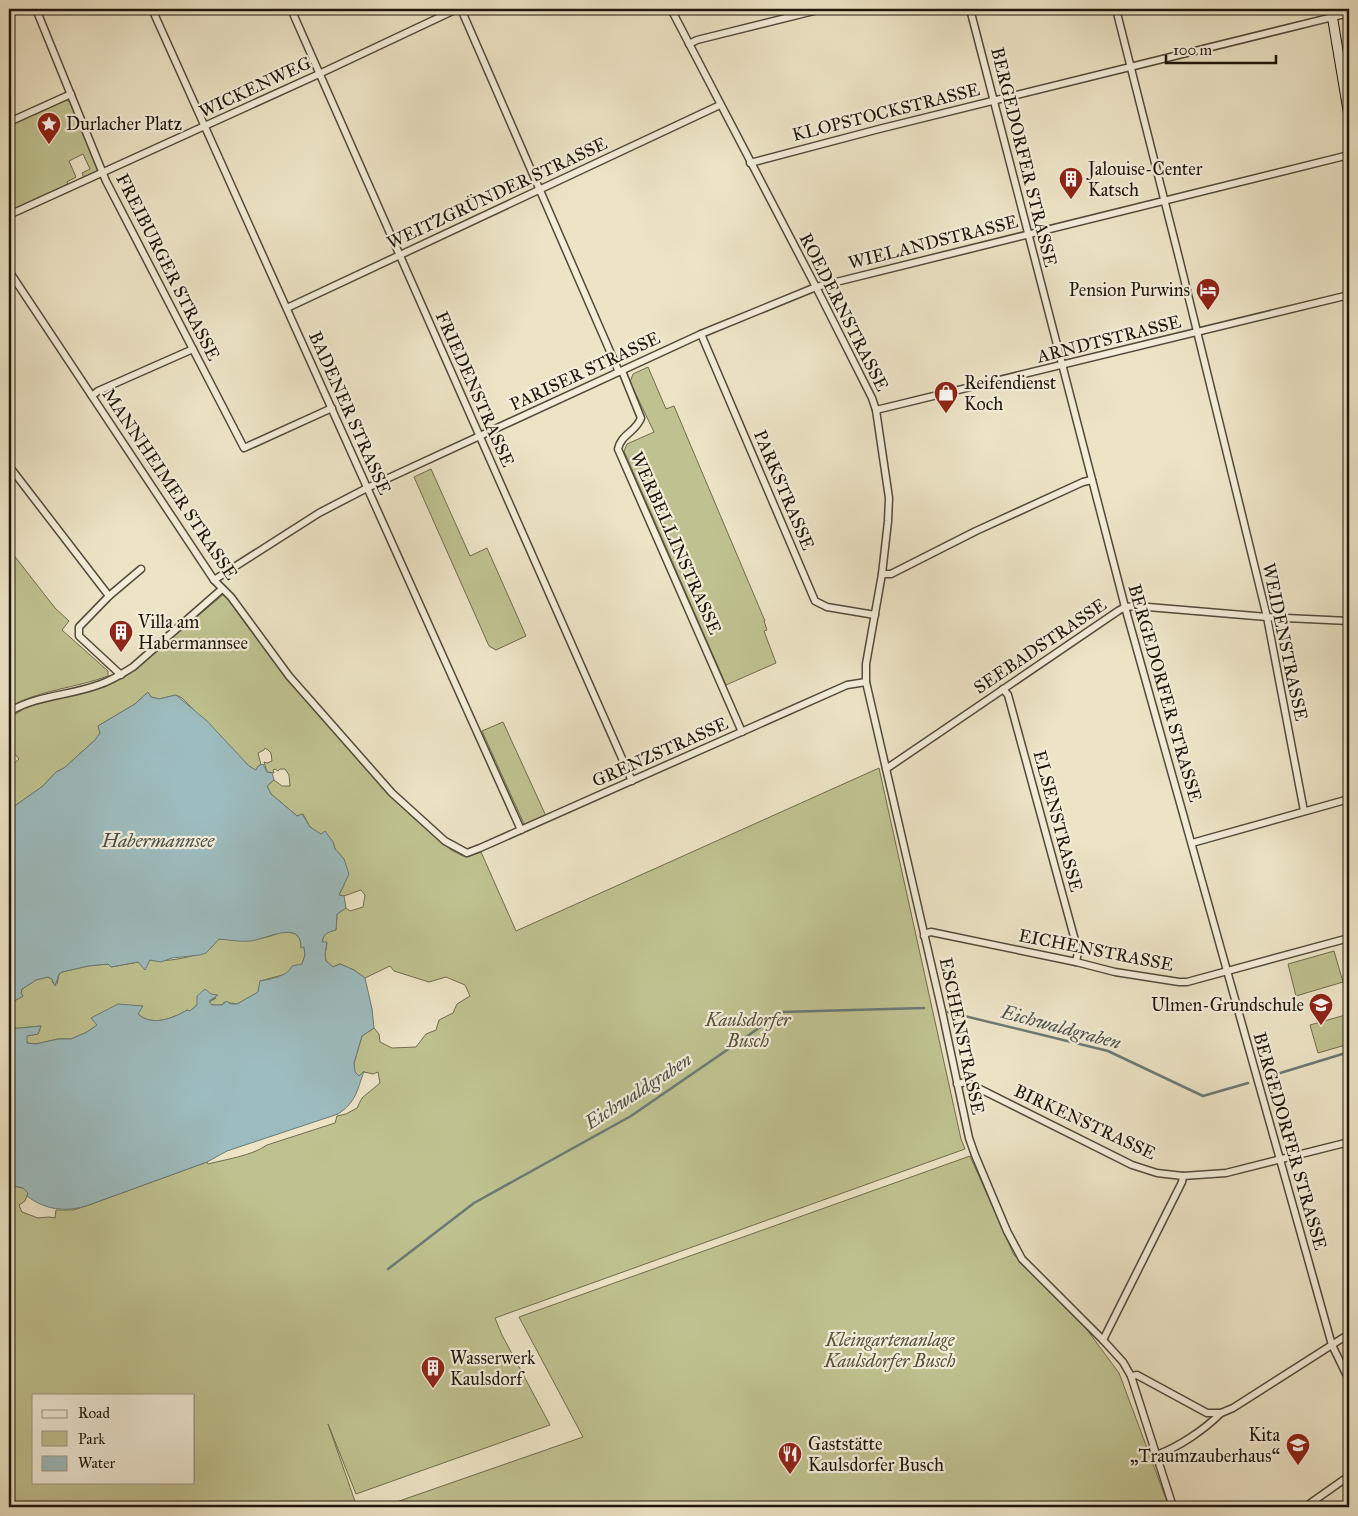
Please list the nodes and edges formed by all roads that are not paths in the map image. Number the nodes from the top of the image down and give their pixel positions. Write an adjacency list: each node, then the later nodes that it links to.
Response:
1 (36, 9): 14 (street, FREIBURGER STRASSE)
2 (152, 9): 19 (street, BADENER STRASSE)
3 (292, 9): 13 (street, FRIEDENSTRASSE)
4 (459, 9): 13 (street, WICKENWEG); 23 (street, WERBELLINSTRASSE)
5 (670, 9): 11 (street, ROEDERNSTRASSE)
6 (822, 9): 11 (street)
7 (970, 9): 15 (street, BERGEDORFER STRASSE)
8 (1116, 9): 12 (street, WEIDENSTRASSE)
9 (1332, 13): 10 (street, KLOPSTOCKSTRASSE); 12 (street, KLOPSTOCKSTRASSE); 17 (street)
10 (1349, 13)
11 (689, 44): 16 (street, ROEDERNSTRASSE)
12 (1130, 67): 15 (street, KLOPSTOCKSTRASSE); 24 (street, WEIDENSTRASSE)
13 (319, 74): 19 (street, WICKENWEG); 27 (street, FRIEDENSTRASSE)
14 (72, 94): 18 (street); 22 (street, FREIBURGER STRASSE)
15 (995, 101): 21 (street, KLOPSTOCKSTRASSE); 26 (street, BERGEDORFER STRASSE)
16 (720, 105): 21 (street, ROEDERNSTRASSE); 23 (street, WEITZGRÜNDER STRASSE)
17 (1349, 116)
18 (9, 122)
19 (205, 126): 22 (street, WICKENWEG); 31 (street, BADENER STRASSE)
20 (1349, 155): 24 (street, WIELANDSTRASSE)
21 (750, 163): 29 (street, ROEDERNSTRASSE)
22 (103, 172): 25 (street, WICKENWEG); 34 (street, FREIBURGER STRASSE)
23 (540, 190): 27 (street, WEITZGRÜNDER STRASSE); 36 (street, WERBELLINSTRASSE)
24 (1164, 201): 26 (street, WIELANDSTRASSE); 32 (street, WEIDENSTRASSE)
25 (9, 215)
26 (1028, 234): 29 (street, WIELANDSTRASSE); 35 (street, BERGEDORFER STRASSE)
27 (399, 256): 31 (street, WEITZGRÜNDER STRASSE); 40 (street, FRIEDENSTRASSE)
28 (9, 271): 37 (street, MANNHEIMER STRASSE)
29 (816, 287): 33 (street, PARISER STRASSE); 39 (street, ROEDERNSTRASSE)
30 (1349, 295): 32 (street, ARNDTSTRASSE)
31 (286, 308): 38 (street, BADENER STRASSE)
32 (1196, 333): 35 (street, ARNDTSTRASSE); 51 (street, WEIDENSTRASSE)
33 (701, 334): 36 (street, PARISER STRASSE); 50 (street, PARKSTRASSE)
34 (193, 349): 37 (street); 38 (street, FREIBURGER STRASSE)
35 (1063, 366): 39 (street, ARNDTSTRASSE); 42 (street, BERGEDORFER STRASSE)
36 (620, 372): 40 (street, PARISER STRASSE); 58 (street, WERBELLINSTRASSE)
37 (92, 396): 46 (street, MANNHEIMER STRASSE)
38 (332, 408): 43 (street, BADENER STRASSE)
39 (876, 410): 45 (street, ROEDERNSTRASSE)
40 (479, 437): 43 (street, PARISER STRASSE); 60 (street, FRIEDENSTRASSE)
41 (9, 466): 48 (street)
42 (1092, 480): 45 (street); 49 (street, BERGEDORFER STRASSE)
43 (367, 488): 46 (street, PARISER STRASSE); 63 (street, BADENER STRASSE)
44 (140, 569): 48 (street)
45 (882, 574): 50 (street, ROEDERNSTRASSE)
46 (214, 580): 47 (street, MANNHEIMER STRASSE)
47 (222, 589): 54 (street); 65 (street, MANNHEIMER STRASSE)
48 (109, 596): 54 (street)
49 (1126, 607): 51 (street, SEEBADSTRASSE); 56 (street, SEEBADSTRASSE); 64 (street, BERGEDORFER STRASSE)
50 (875, 615): 53 (street, ROEDERNSTRASSE)
51 (1267, 617): 52 (street, SEEBADSTRASSE); 62 (street, WEIDENSTRASSE)
52 (1349, 621)
53 (868, 655): 55 (street, ESCHENSTRASSE)
54 (121, 675): 57 (street)
55 (866, 682): 58 (street, GRENZSTRASSE); 59 (street, ESCHENSTRASSE)
56 (1004, 689): 59 (street, SEEBADSTRASSE); 68 (street, ELSENSTRASSE)
57 (9, 712)
58 (742, 732): 60 (street, GRENZSTRASSE)
59 (886, 769): 66 (street, ESCHENSTRASSE)
60 (632, 781): 63 (street, GRENZSTRASSE)
61 (1349, 800): 62 (street)
62 (1304, 811): 64 (street)
63 (521, 830): 65 (street, GRENZSTRASSE)
64 (1192, 843): 69 (street, BERGEDORFER STRASSE)
65 (467, 853)
66 (924, 936): 68 (street, EICHENSTRASSE); 70 (street, ESCHENSTRASSE)
67 (1349, 938): 69 (street, EICHENSTRASSE)
68 (1076, 962): 69 (street, EICHENSTRASSE)
69 (1227, 971): 72 (street, BERGEDORFER STRASSE)
70 (957, 1084): 73 (street, BIRKENSTRASSE); 75 (street, ESCHENSTRASSE)
71 (1349, 1142): 72 (street, BIRKENSTRASSE)
72 (1280, 1160): 73 (street, BIRKENSTRASSE); 76 (street, BERGEDORFER STRASSE)
73 (1183, 1176): 75 (street)
74 (1349, 1334): 76 (street)
75 (1103, 1340): 77 (street, ESCHENSTRASSE)
76 (1332, 1345): 78 (street, BERGEDORFER STRASSE); 79 (street)
77 (1131, 1376): 79 (street); 80 (street, ESCHENSTRASSE)
78 (1349, 1380)
79 (1221, 1412): 80 (street)
80 (1156, 1456): 82 (street, ESCHENSTRASSE)
81 (1349, 1476): 83 (street)
82 (1173, 1507)
83 (1305, 1507)

